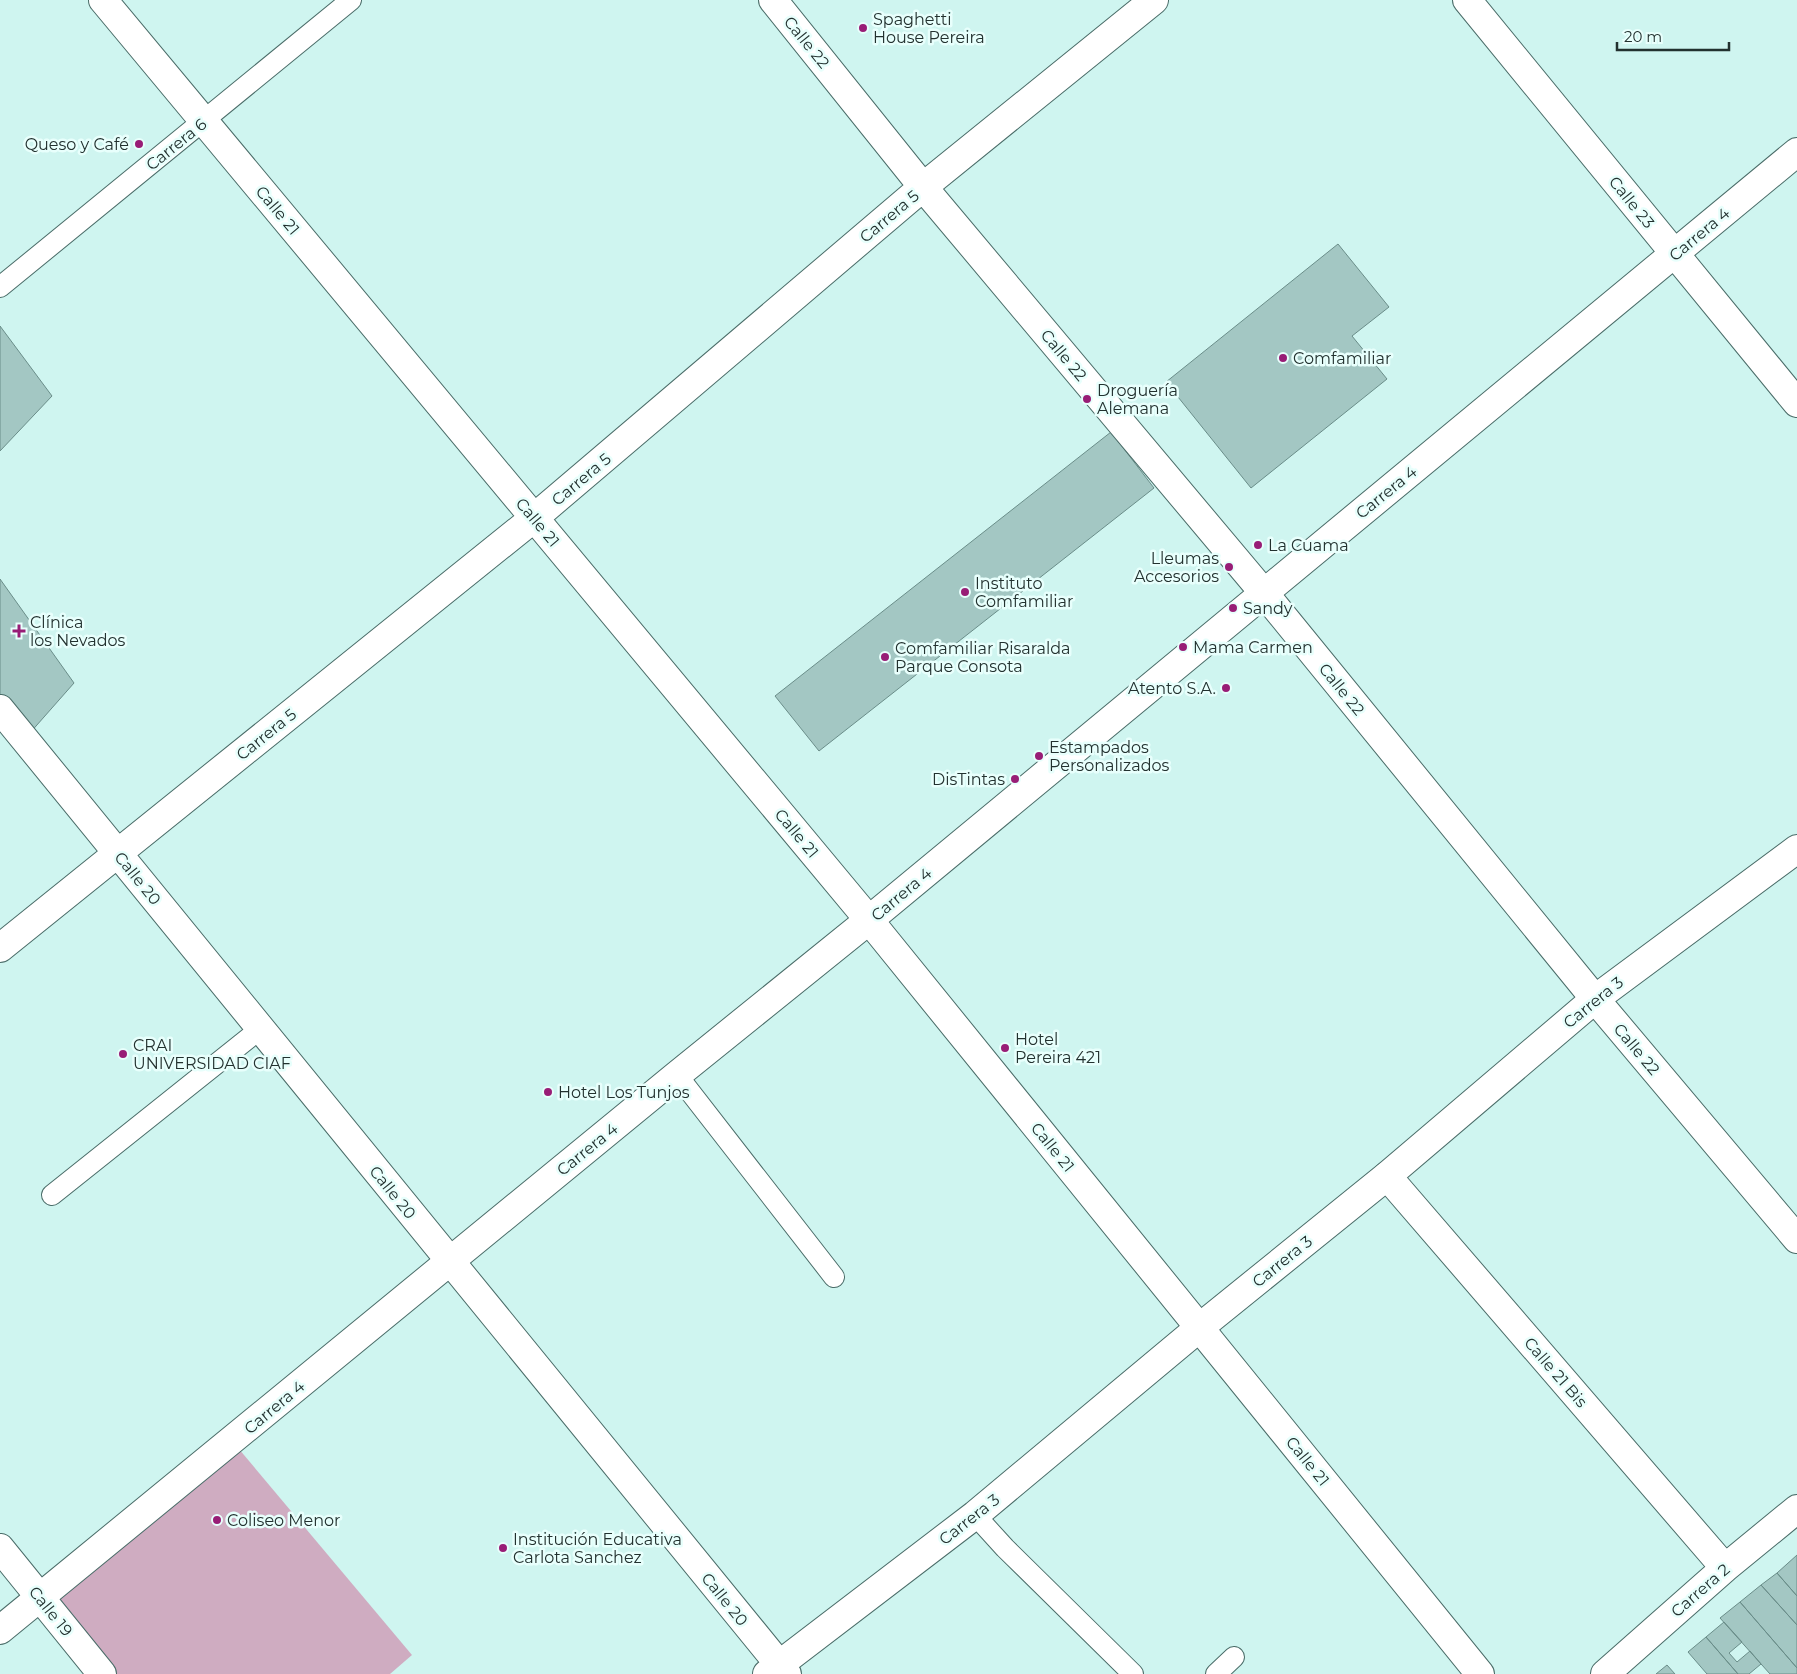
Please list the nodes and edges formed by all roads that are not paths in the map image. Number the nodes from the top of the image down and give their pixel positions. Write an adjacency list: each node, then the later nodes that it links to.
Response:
1 (103, 0): 6 (street, Calle 21)
2 (351, 0): 6 (lane, Carrera 6)
3 (773, 0): 8 (street, Calle 22)
4 (1154, 0): 8 (street, Carrera 5)
5 (1467, 0): 9 (street, Calle 23)
6 (204, 121): 10 (lane, Carrera 6); 12 (street, Calle 21)
7 (1797, 152): 9 (street, Carrera 4)
8 (923, 187): 12 (street, Carrera 5); 13 (street, Calle 22)
9 (1675, 254): 11 (street, Calle 23); 13 (street, Carrera 4)
10 (0, 287)
11 (1797, 404)
12 (534, 518): 16 (street, Carrera 5); 17 (street, Calle 21)
13 (1264, 593): 17 (street, Carrera 4); 19 (street, Calle 22)
14 (0, 709): 16 (street, Calle 20)
15 (1797, 849): 19 (street, Carrera 3)
16 (118, 854): 18 (street, Carrera 5); 20 (street, Calle 20)
17 (869, 920): 21 (street, Carrera 4); 27 (street, Calle 21)
18 (0, 948)
19 (1595, 999): 22 (street, Carrera 3); 24 (street, Calle 22)
20 (260, 1029): 23 (lane); 25 (street, Calle 20)
21 (677, 1075): 25 (street, Carrera 4); 26 (lane)
22 (1387, 1176): 27 (street, Carrera 3); 31 (street, Calle 21 Bis)
23 (52, 1195)
24 (1797, 1239)
25 (449, 1262): 32 (street, Carrera 4); 35 (street, Calle 20)
26 (834, 1277)
27 (1199, 1328): 29 (street, Carrera 3); 39 (street, Calle 21)
28 (1797, 1509): 31 (street, Carrera 2)
29 (975, 1515): 35 (street, Carrera 3); 37 (lane)
30 (0, 1548): 32 (street, Calle 19)
31 (1725, 1568): 40 (street, Carrera 2)
32 (40, 1598): 33 (street, Carrera 4); 36 (street, Calle 19)
33 (0, 1630)
34 (1234, 1657): 38 (lane)
35 (778, 1671)
36 (102, 1674)
37 (1133, 1674)
38 (1216, 1674)
39 (1480, 1674)
40 (1605, 1674)

